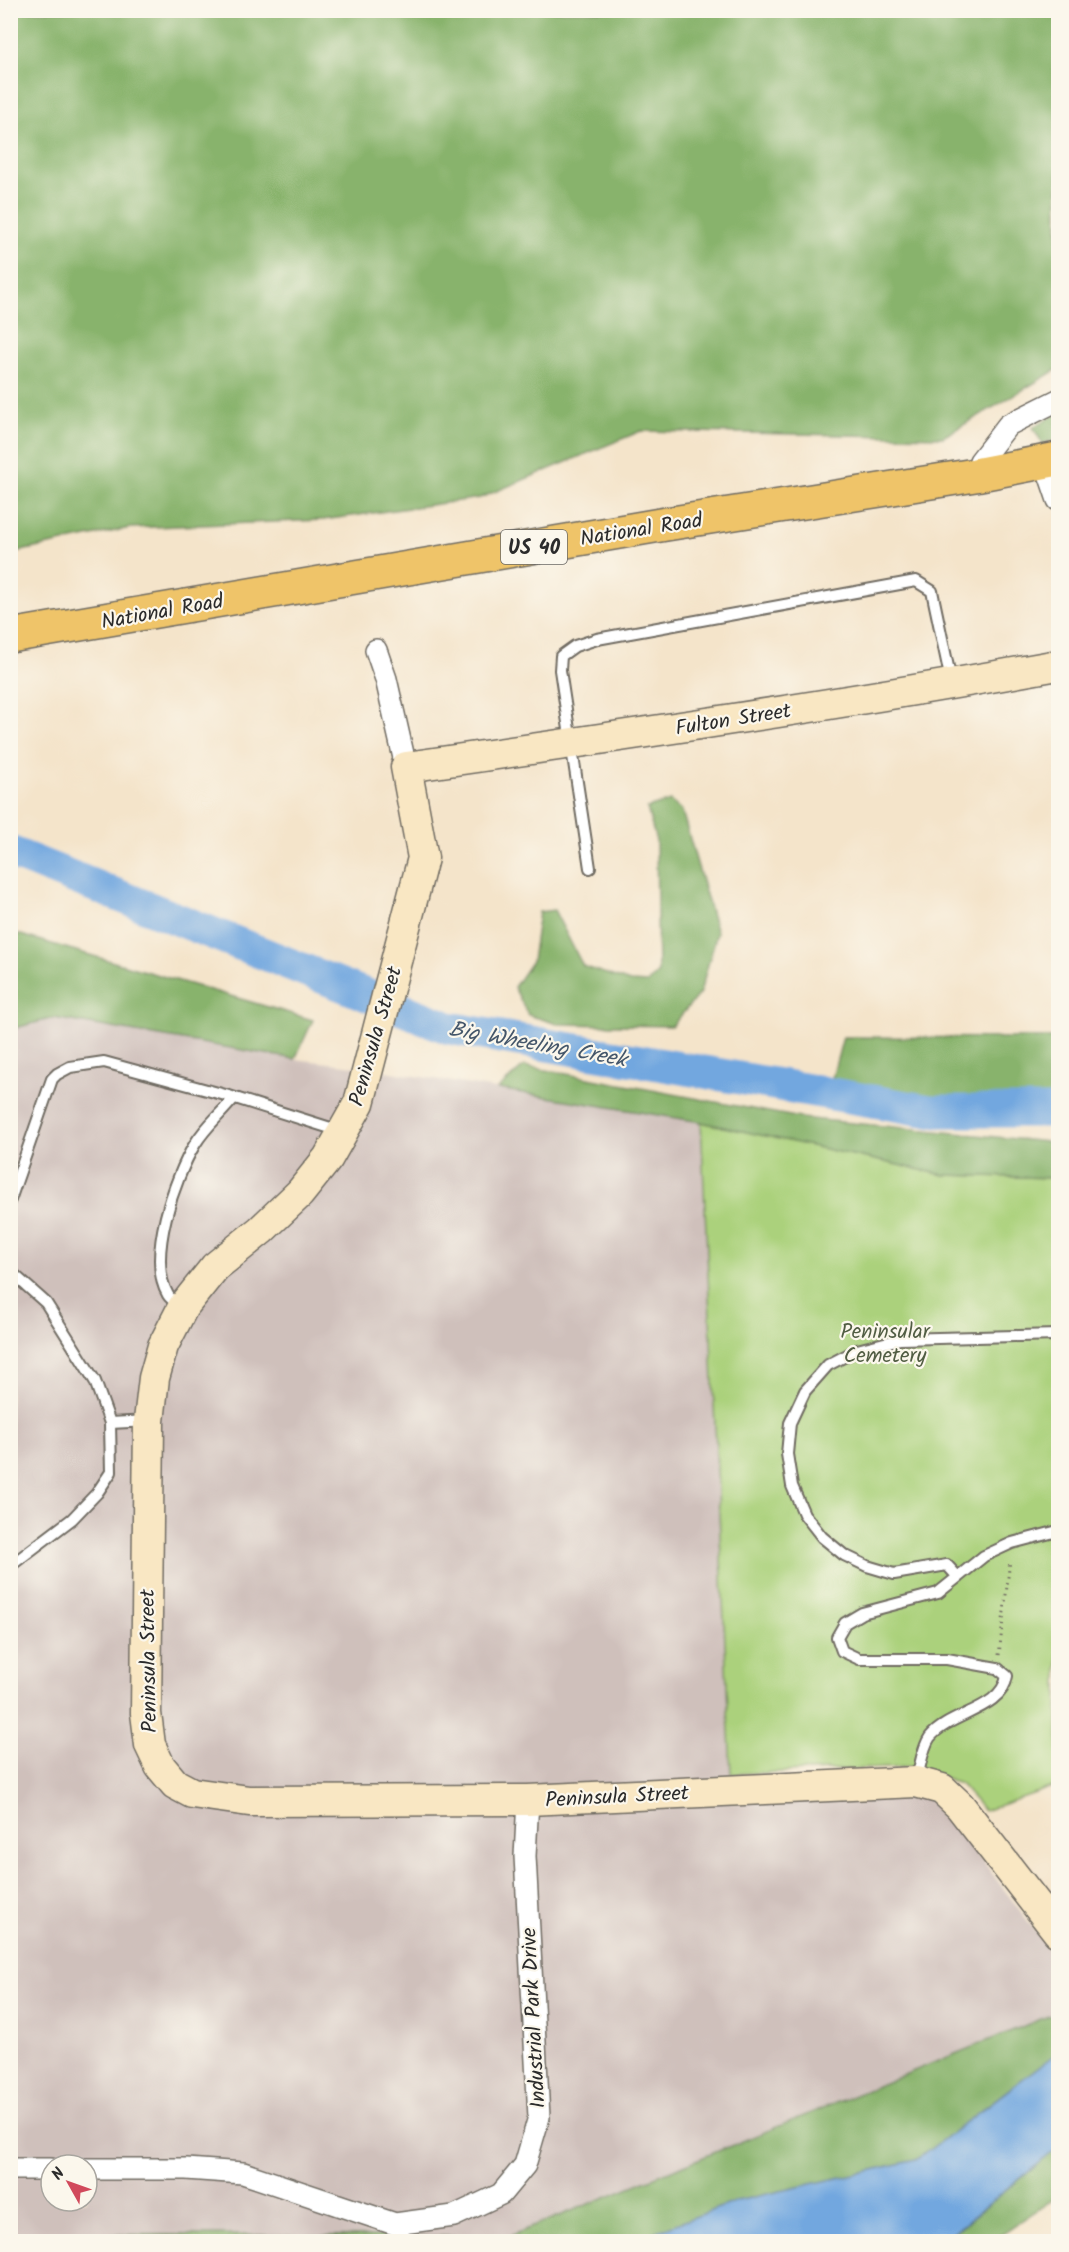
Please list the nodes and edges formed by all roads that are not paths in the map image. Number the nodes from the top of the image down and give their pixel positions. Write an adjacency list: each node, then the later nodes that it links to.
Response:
1 (1059, 400): 3 (street)
2 (1052, 461): 3 (main road, National Road / US 40); 4 (street)
3 (975, 475): 5 (main road, National Road / US 40)
4 (1059, 500)
5 (10, 636)
6 (376, 650): 10 (street)
7 (1059, 665): 8 (street, Fulton Street)
8 (952, 684): 9 (street, Fulton Street); 9 (lane)
9 (570, 744): 10 (street, Fulton Street); 11 (lane)
10 (406, 767): 13 (street, Peninsula Street)
11 (590, 868)
12 (234, 1098): 13 (lane); 14 (lane); 16 (lane)
13 (343, 1131): 16 (street, Peninsula Street)
14 (10, 1200)
15 (10, 1271): 19 (lane)
16 (183, 1307): 18 (street, Peninsula Street)
17 (1059, 1335): 22 (lane)
18 (149, 1421): 19 (lane); 24 (street, Peninsula Street)
19 (110, 1423): 21 (lane)
20 (1059, 1531): 22 (lane)
21 (10, 1566)
22 (957, 1576): 23 (lane)
23 (916, 1782): 24 (street, Peninsula Street); 25 (street, Peninsula Street)
24 (528, 1800): 28 (street, Industrial Park Drive)
25 (1059, 1932)
26 (10, 2169): 27 (street)
27 (39, 2169)
28 (99, 2169)

